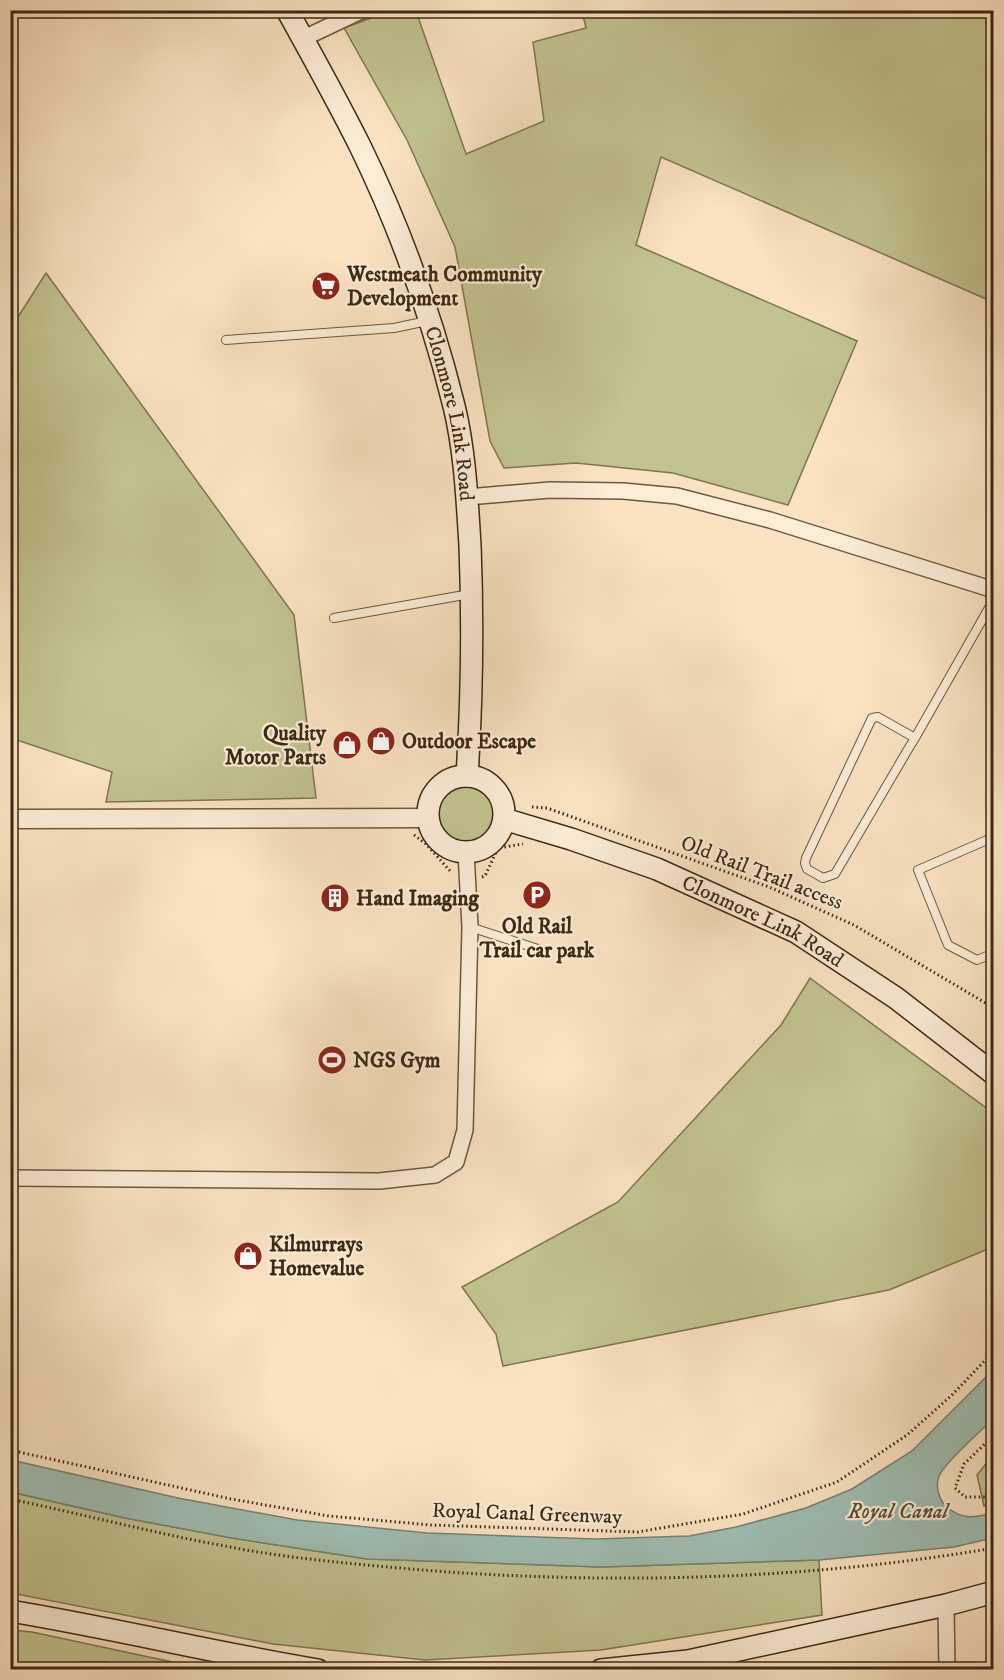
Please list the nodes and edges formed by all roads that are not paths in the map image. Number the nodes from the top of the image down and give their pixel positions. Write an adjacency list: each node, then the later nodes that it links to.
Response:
1 (287, 10): 3 (main road, Clonmore Link Road)
2 (363, 10): 3 (street)
3 (302, 39): 4 (main road, Clonmore Link Road)
4 (429, 321): 5 (lane); 6 (main road, Clonmore Link Road)
5 (226, 340)
6 (467, 497): 7 (street); 8 (main road, Clonmore Link Road)
7 (993, 590)
8 (472, 594): 10 (lane); 12 (main road, Clonmore Link Road)
9 (993, 600): 11 (lane)
10 (334, 618)
11 (915, 738): 11 (lane)
12 (467, 776): 13 (main road); 14 (main road)
13 (503, 813): 17 (main road); 21 (main road, Clonmore Link Road)
14 (428, 818): 15 (street); 17 (main road)
15 (10, 819)
16 (993, 837): 20 (lane)
17 (466, 852): 18 (street)
18 (470, 927): 19 (lane); 22 (street)
19 (541, 950)
20 (993, 953)
21 (993, 1074)
22 (10, 1178)
23 (993, 1593): 24 (main road)
24 (946, 1605): 29 (main road); 30 (street)
25 (10, 1611): 28 (main road)
26 (83, 1670): 27 (street)
27 (105, 1670)
28 (318, 1670)
29 (601, 1670)
30 (947, 1670)

